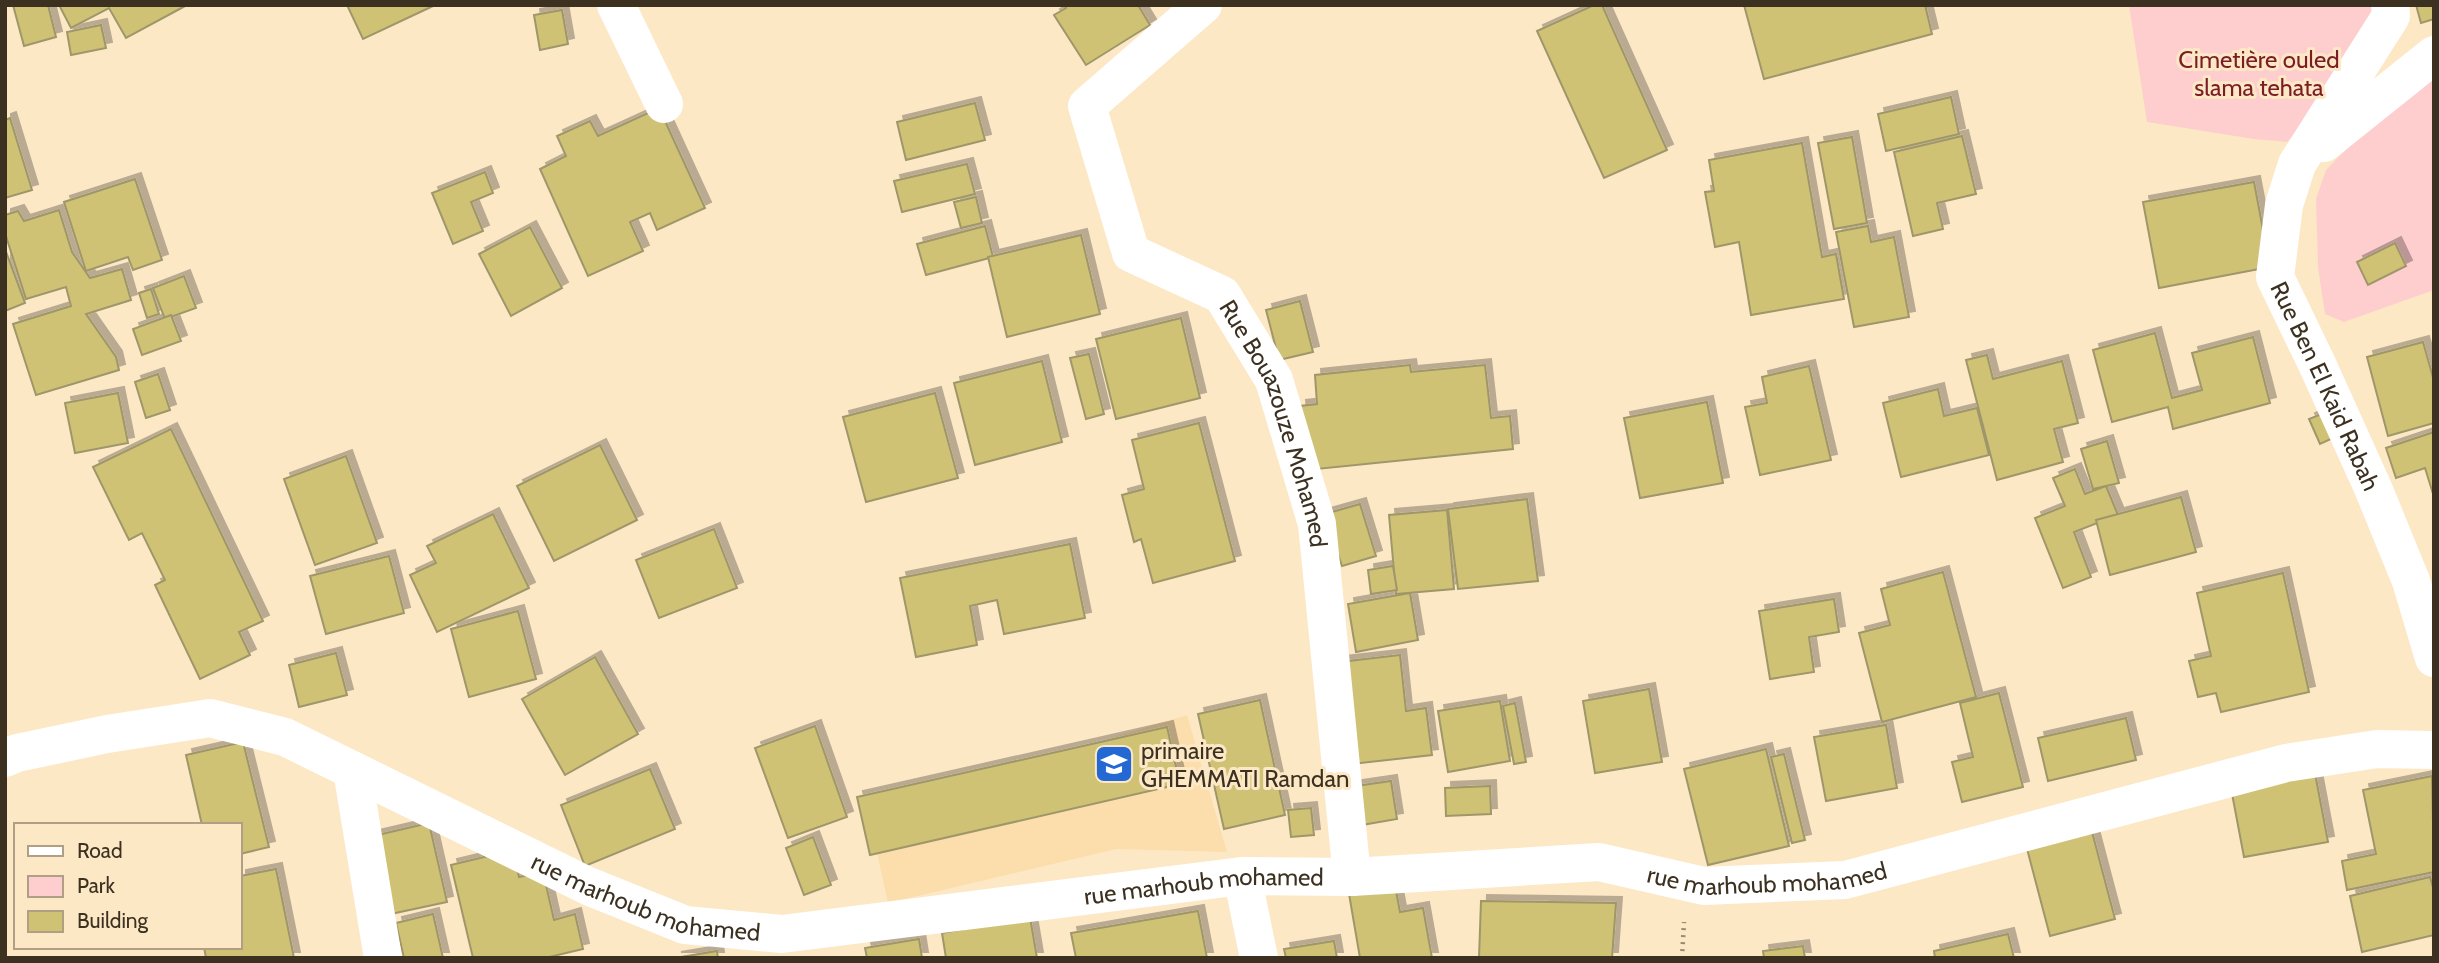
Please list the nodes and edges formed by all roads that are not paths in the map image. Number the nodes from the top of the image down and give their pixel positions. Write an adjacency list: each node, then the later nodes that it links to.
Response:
1 (616, 5): 5 (street)
2 (1203, 5): 12 (street, Rue Bouazouze Mohamed)
3 (2390, 5): 6 (street, Rue Ben El Kaid Rabah)
4 (2434, 55): 6 (street)
5 (664, 104)
6 (2297, 164): 7 (street, Rue Ben El Kaid Rabah)
7 (2434, 658)
8 (2434, 750): 12 (street, rue marhoub mohamed)
9 (5, 758): 10 (street, rue marhoub mohamed)
10 (352, 770): 11 (street, rue marhoub mohamed); 13 (street)
11 (1242, 876): 12 (street, rue marhoub mohamed); 14 (street)
12 (1352, 877)
13 (383, 958)
14 (1259, 958)

